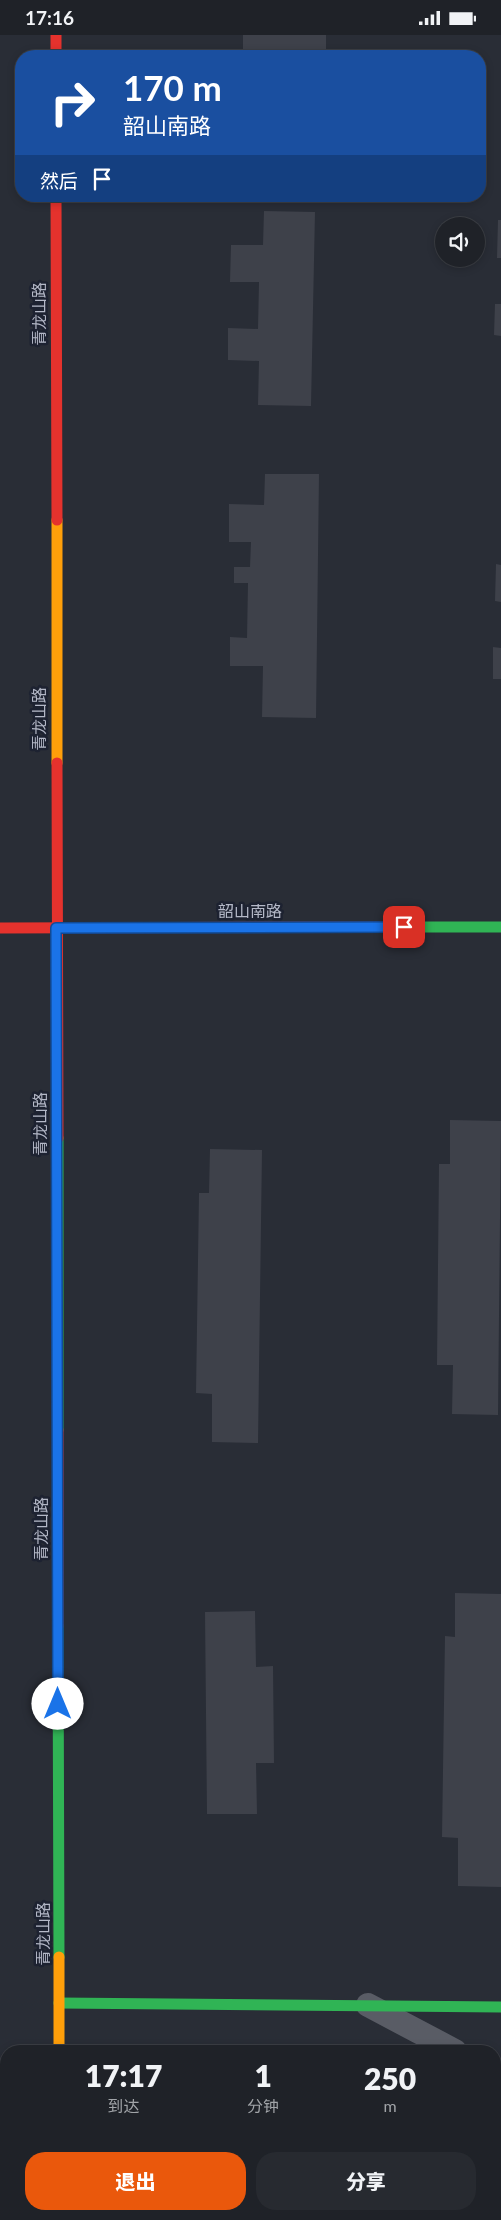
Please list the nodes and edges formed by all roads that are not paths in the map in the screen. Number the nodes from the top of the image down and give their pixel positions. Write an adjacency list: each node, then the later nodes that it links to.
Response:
1 (56, 35): 2 (street)
2 (56, 50)
3 (56, 202): 6 (street, 青龙山路)
4 (501, 927): 6 (street, 韶山南路)
5 (0, 928): 6 (street, 韶山南路)
6 (56, 928): 7 (street, 青龙山路)
7 (59, 2003): 8 (street); 10 (street, 青龙山路)
8 (368, 2005): 9 (street); 11 (street)
9 (501, 2007)
10 (59, 2045)
11 (444, 2045)

